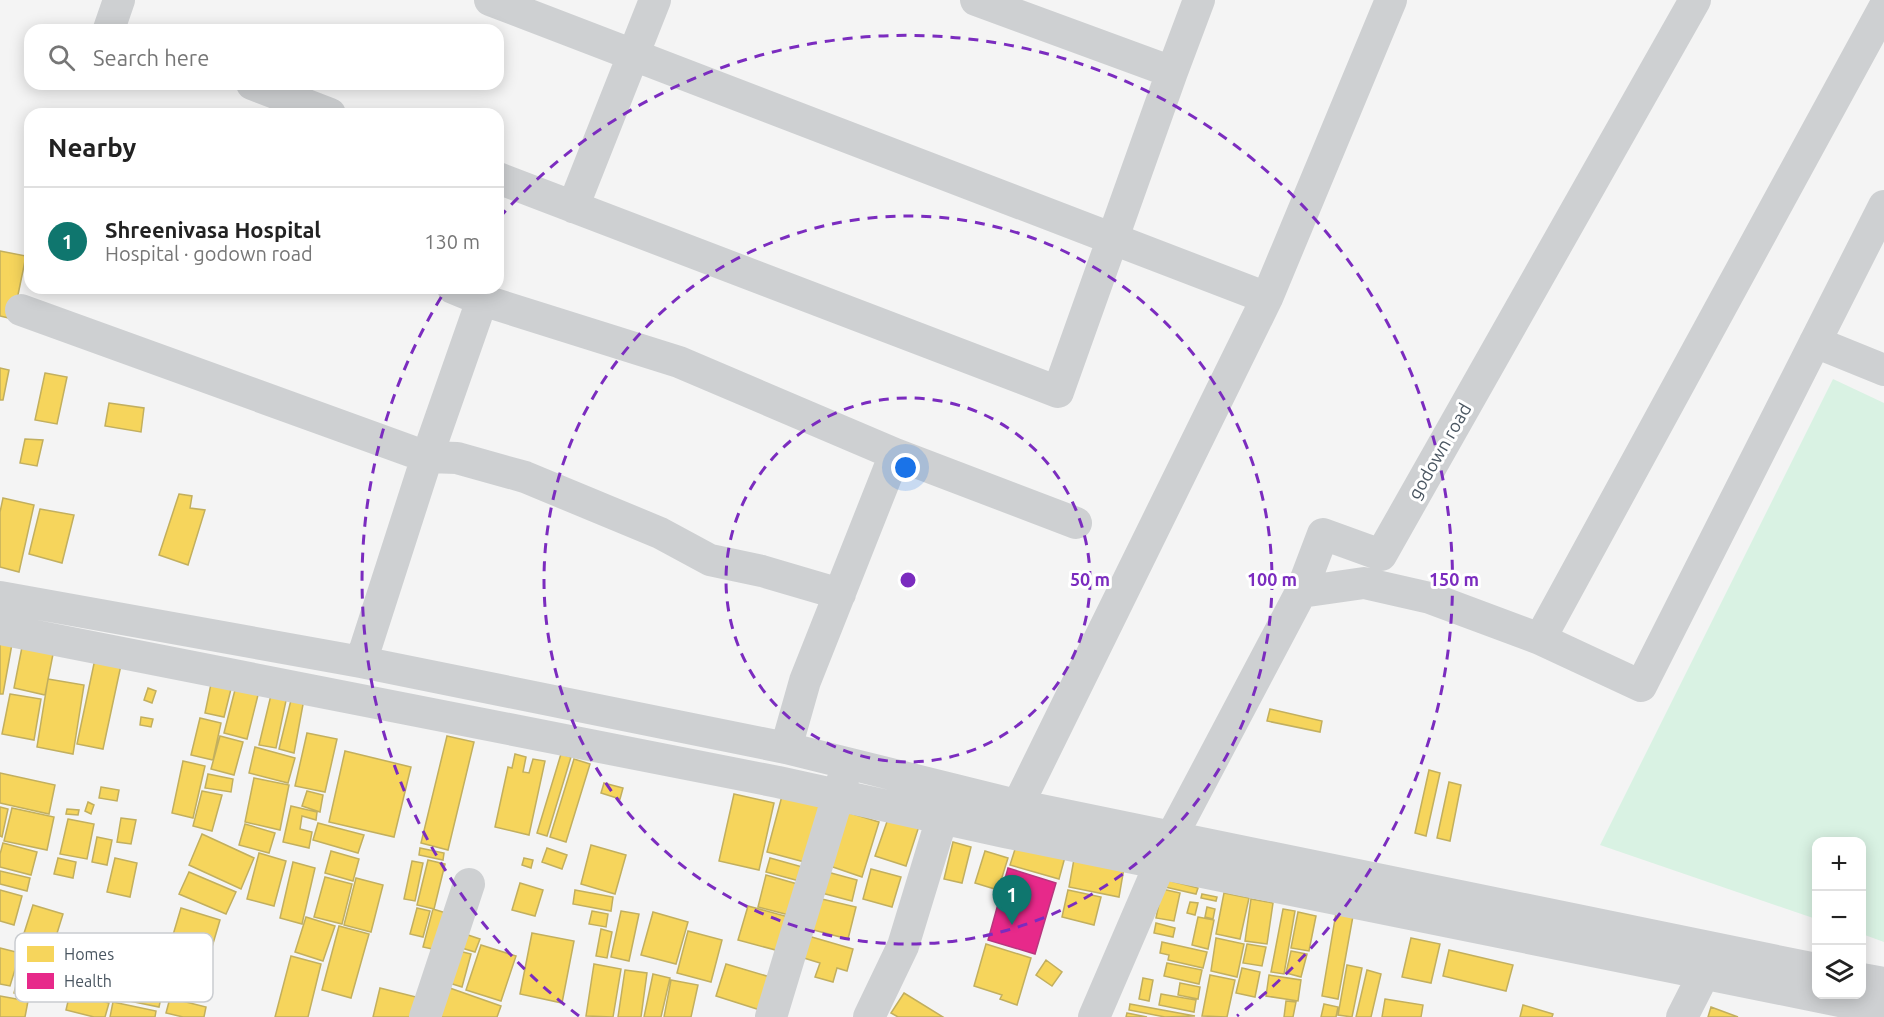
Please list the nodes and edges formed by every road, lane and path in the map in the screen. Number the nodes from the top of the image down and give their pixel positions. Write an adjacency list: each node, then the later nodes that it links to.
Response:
1 (119, 0): 9 (street)
2 (490, 0): 10 (street)
3 (655, 0): 10 (street)
4 (976, 0): 11 (street)
5 (1199, 0): 11 (street)
6 (1390, 0): 19 (street)
7 (1695, 0): 27 (street, godown road)
8 (1884, 9): 31 (street)
9 (111, 24)
10 (633, 55): 16 (street); 17 (street)
11 (1172, 72): 17 (street)
12 (268, 90): 13 (street)
13 (314, 108)
14 (504, 180): 16 (street)
15 (1884, 206): 22 (street)
16 (573, 207): 17 (street)
17 (1112, 239): 19 (street)
18 (468, 294): 20 (street)
19 (1267, 298): 37 (street)
20 (482, 300): 24 (street); 25 (street)
21 (21, 310): 25 (street)
22 (1815, 342): 23 (street); 31 (street)
23 (1884, 370)
24 (895, 454): 26 (street); 28 (street)
25 (427, 457): 28 (street); 32 (street)
26 (1076, 523)
27 (1301, 592): 31 (street); 38 (street, godown road)
28 (840, 594): 33 (street)
29 (0, 597): 32 (street)
30 (0, 629): 35 (street)
31 (1540, 639)
32 (361, 662): 33 (street)
33 (786, 748): 34 (street)
34 (848, 763): 35 (street); 37 (street)
35 (838, 795): 36 (street); 46 (street)
36 (942, 818): 37 (street); 47 (street)
37 (1011, 818): 38 (street)
38 (1166, 849): 40 (street); 48 (street, godown road)
39 (469, 884): 45 (street)
40 (1710, 961): 41 (street); 44 (street); 49 (street)
41 (1812, 969)
42 (1866, 980): 43 (street)
43 (1884, 983)
44 (1884, 1010)
45 (425, 1017)
46 (771, 1017)
47 (868, 1017)
48 (1094, 1017)
49 (1682, 1017)

